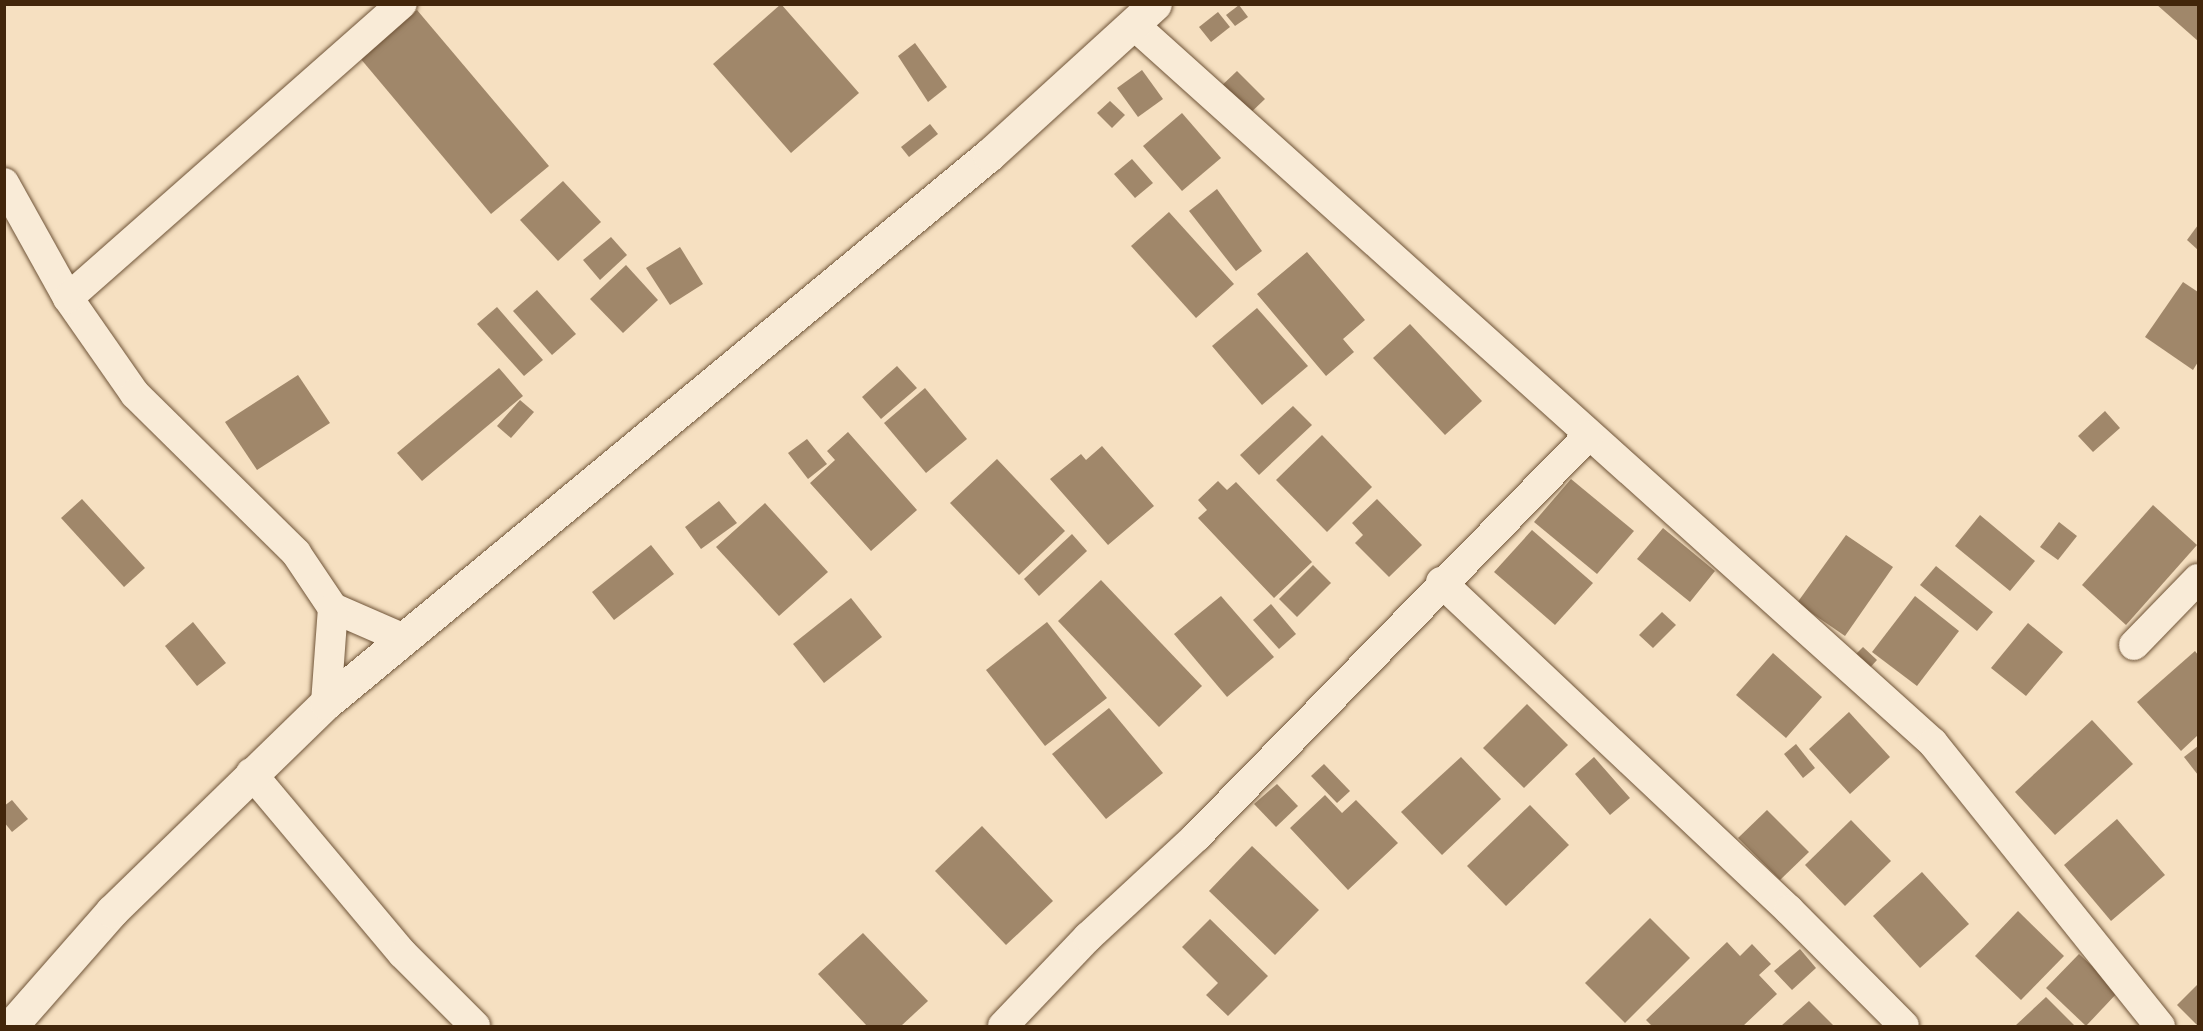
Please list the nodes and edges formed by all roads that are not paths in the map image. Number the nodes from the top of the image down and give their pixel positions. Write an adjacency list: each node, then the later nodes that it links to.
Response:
1 (402, 4): 4 (street)
2 (1144, 15): 5 (street); 9 (main road)
3 (4, 183): 4 (street)
4 (68, 298): 8 (street)
5 (1587, 436): 7 (street); 17 (street)
6 (2199, 579): 10 (street)
7 (1441, 582): 15 (street); 16 (street)
8 (333, 608): 9 (street); 11 (street)
9 (404, 639): 11 (main road)
10 (2134, 645)
11 (326, 703): 12 (main road)
12 (251, 773): 13 (main road); 14 (street)
13 (11, 1026)
14 (475, 1026)
15 (1003, 1026)
16 (1904, 1026)
17 (2160, 1026)

